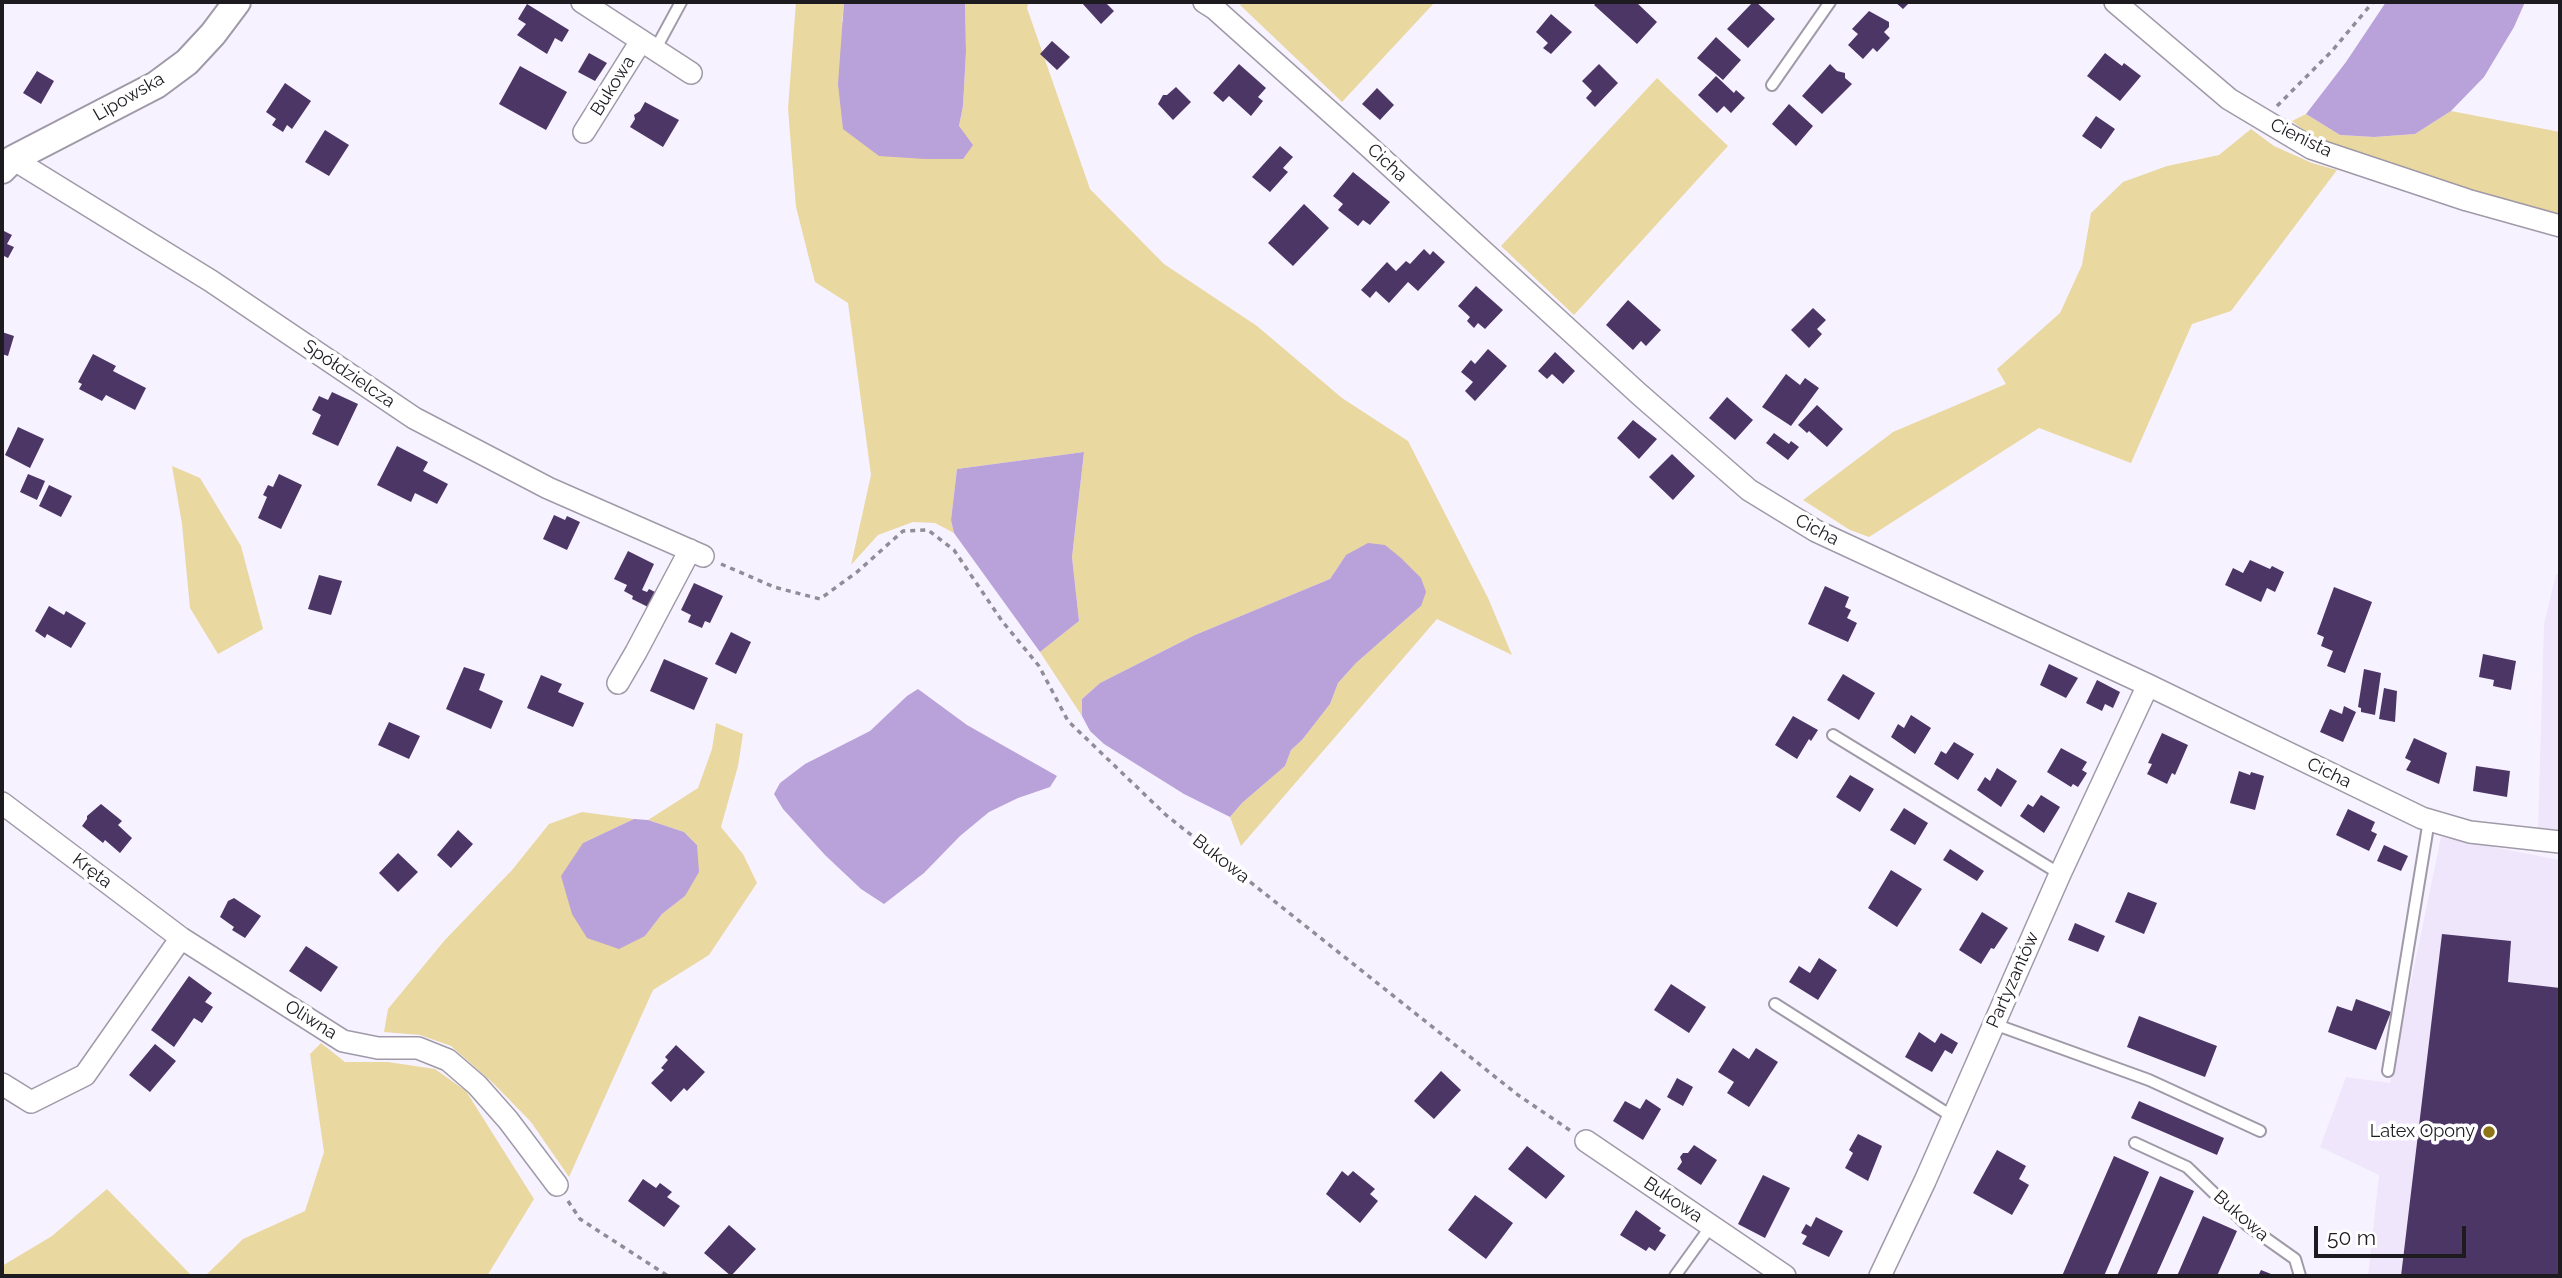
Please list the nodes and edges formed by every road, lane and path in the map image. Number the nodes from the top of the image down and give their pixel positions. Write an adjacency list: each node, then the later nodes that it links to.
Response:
1 (237, 2): 13 (street, Lipowska)
2 (582, 2): 8 (street, Bukowa)
3 (681, 2): 8 (lane)
4 (1204, 2): 17 (street, Cicha)
5 (1830, 2): 10 (lane)
6 (2115, 2): 11 (street, Cienista)
7 (2373, 2): 11 (path)
8 (648, 45): 9 (street, Bukowa); 12 (street, Bukowa)
9 (691, 73)
10 (1772, 85)
11 (2263, 119): 14 (street, Cienista)
12 (584, 132)
13 (8, 164): 15 (street, Spółdzielcza)
14 (2560, 226)
15 (696, 553): 16 (street); 30 (path, Bukowa)
16 (618, 683)
17 (2148, 685): 20 (street, Cicha); 22 (street, Partyzantów)
18 (1833, 735): 22 (lane)
19 (2, 803): 23 (street, Kręta)
20 (2429, 820): 21 (street, Cicha); 26 (lane)
21 (2560, 842)
22 (2060, 874): 25 (street, Partyzantów)
23 (181, 938): 27 (street); 32 (street, Oliwna)
24 (1775, 1004): 28 (lane)
25 (1994, 1024): 28 (street, Partyzantów); 29 (lane)
26 (2388, 1071)
27 (2, 1084)
28 (1953, 1117): 37 (street, Partyzantów)
29 (2260, 1131)
30 (1586, 1141): 33 (street, Bukowa)
31 (2135, 1143): 38 (lane, Bukowa)
32 (557, 1185): 34 (path)
33 (1711, 1226): 35 (lane); 36 (street, Bukowa)
34 (668, 1276)
35 (1675, 1276)
36 (1785, 1276)
37 (1880, 1276)
38 (2300, 1276)

